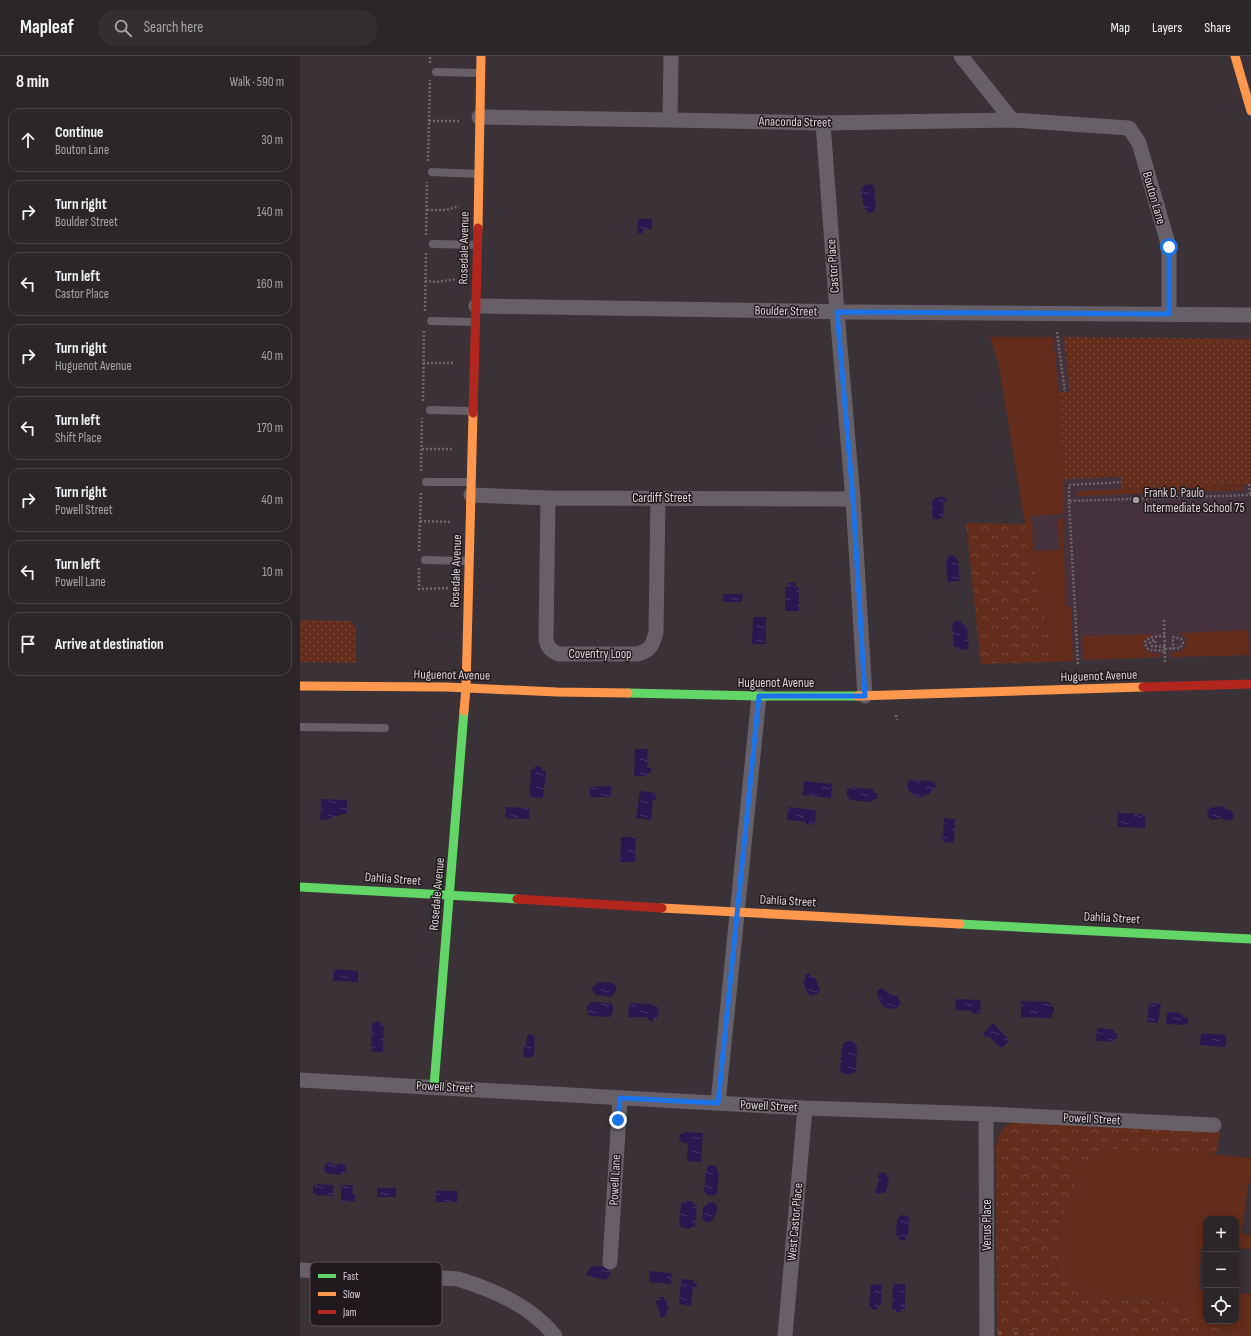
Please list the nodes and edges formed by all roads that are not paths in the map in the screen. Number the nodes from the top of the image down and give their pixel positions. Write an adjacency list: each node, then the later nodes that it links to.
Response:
1 (481, 56): 5 (street, Rosedale Avenue)
2 (671, 56): 9 (street)
3 (961, 56): 10 (street)
4 (1235, 56): 7 (street)
5 (480, 73): 6 (lane); 8 (street, Rosedale Avenue)
6 (432, 74)
7 (1251, 112)
8 (479, 117): 9 (street, Anaconda Street); 14 (street, Rosedale Avenue)
9 (670, 120): 11 (street, Anaconda Street)
10 (1012, 120): 11 (street, Anaconda Street); 12 (street, Anaconda Street)
11 (822, 123): 18 (street, Castor Place)
12 (1110, 127): 19 (street, Bouton Lane)
13 (430, 169): 14 (lane)
14 (478, 174): 16 (street, Rosedale Avenue)
15 (429, 243): 16 (lane)
16 (477, 245): 17 (street, Rosedale Avenue)
17 (476, 306): 18 (street, Boulder Street); 22 (street, Rosedale Avenue)
18 (837, 312): 19 (street, Boulder Street); 29 (street, Castor Place)
19 (1169, 314): 20 (street, Boulder Street)
20 (1251, 315)
21 (426, 322): 22 (lane)
22 (476, 322): 24 (street, Rosedale Avenue)
23 (425, 410): 24 (lane)
24 (473, 411): 26 (street, Rosedale Avenue)
25 (422, 482): 26 (lane)
26 (471, 488): 27 (street, Cardiff Street); 31 (street, Rosedale Avenue)
27 (548, 498): 28 (street, Cardiff Street); 28 (street, Coventry Loop)
28 (658, 498): 29 (street, Cardiff Street)
29 (853, 499): 36 (street, Castor Place)
30 (425, 560): 31 (lane)
31 (469, 561): 34 (street, Rosedale Avenue)
32 (1251, 684): 36 (street, Huguenot Avenue)
33 (300, 686): 34 (street, Huguenot Avenue)
34 (466, 688): 35 (street, Huguenot Avenue); 40 (street, Rosedale Avenue)
35 (759, 696): 36 (street, Huguenot Avenue); 41 (street)
36 (865, 696)
37 (300, 727): 38 (lane)
38 (385, 728)
39 (300, 887): 40 (street, Dahlia Street)
40 (450, 896): 41 (street, Dahlia Street); 44 (street, Rosedale Avenue)
41 (737, 911): 42 (street, Dahlia Street); 46 (street)
42 (1251, 939)
43 (300, 1080): 44 (street, Powell Street)
44 (434, 1086): 45 (street, Powell Street)
45 (620, 1098): 46 (street, Powell Street); 50 (street, Powell Lane)
46 (718, 1103): 47 (street, Powell Street)
47 (805, 1108): 48 (street, Powell Street); 55 (street, West Castor Place)
48 (986, 1114): 49 (street, Powell Street); 56 (street, Venus Place)
49 (1214, 1125)
50 (610, 1262)
51 (300, 1270): 52 (street)
52 (310, 1271)
53 (442, 1278): 54 (street)
54 (555, 1336)
55 (785, 1336)
56 (987, 1336)

